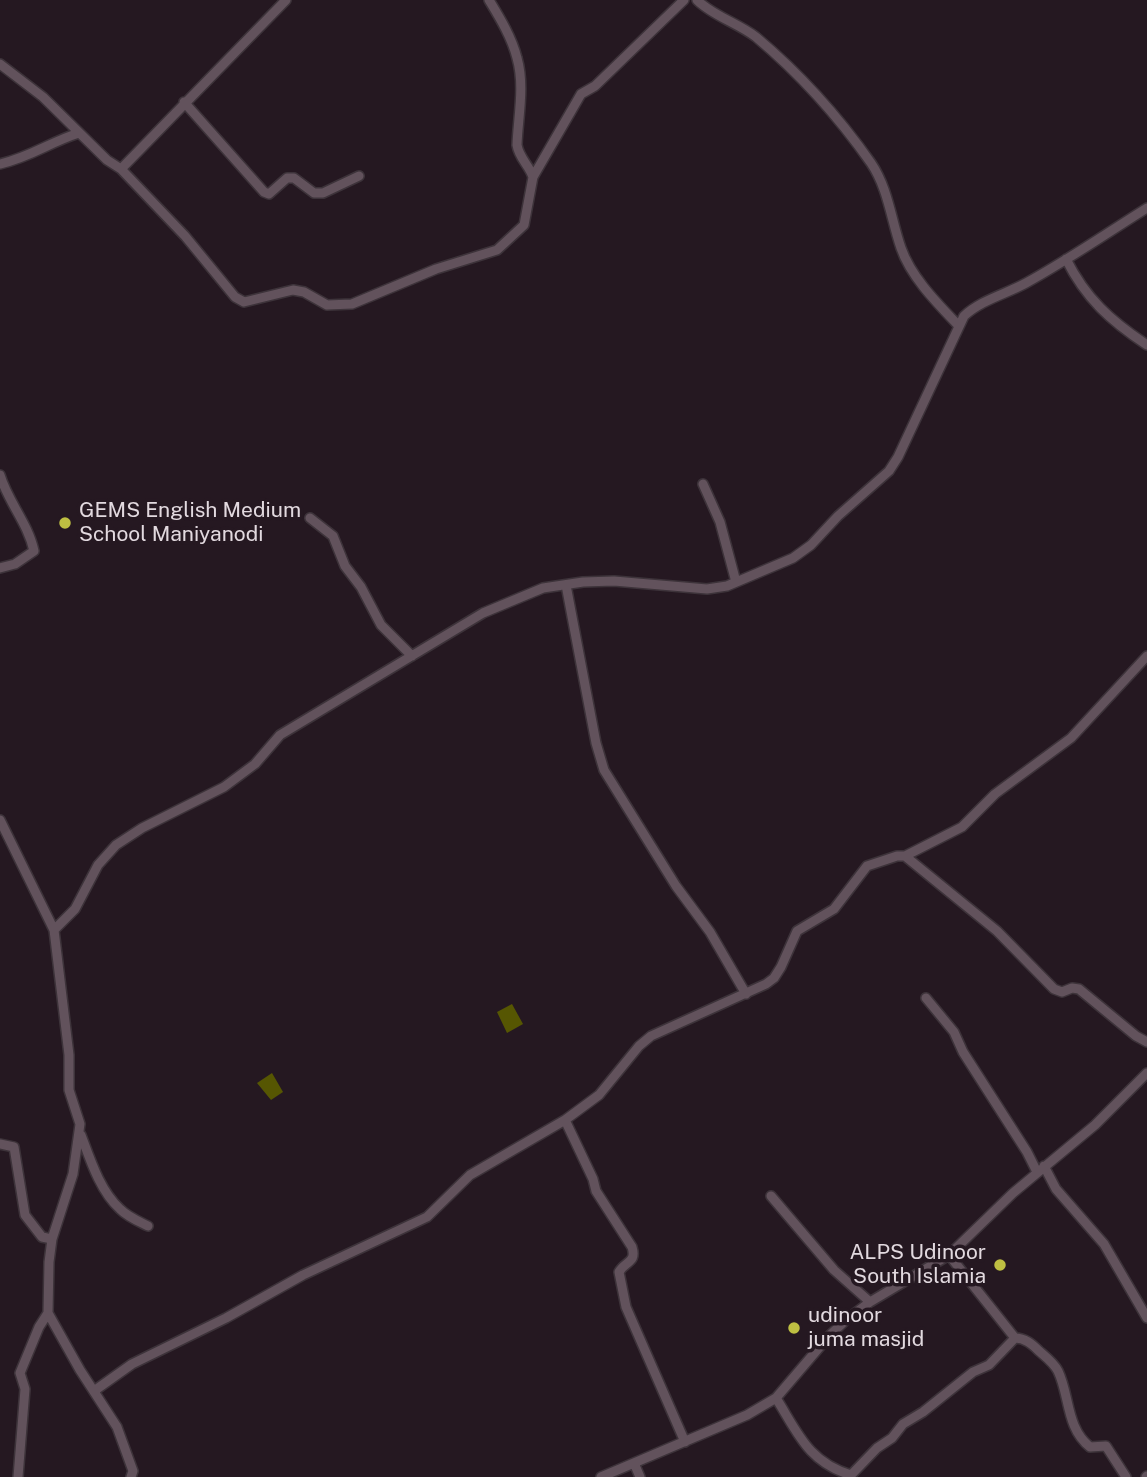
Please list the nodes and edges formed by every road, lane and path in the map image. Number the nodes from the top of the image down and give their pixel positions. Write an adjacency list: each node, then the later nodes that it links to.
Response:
1 (286, 0): 6 (street)
2 (489, 0): 11 (street)
3 (684, 0): 11 (street)
4 (697, 0): 14 (street)
5 (0, 64): 7 (street)
6 (184, 102): 9 (street); 10 (street)
7 (79, 132): 8 (street); 9 (street)
8 (0, 164)
9 (121, 169): 11 (street)
10 (359, 176)
11 (533, 177)
12 (1147, 208): 13 (street)
13 (1066, 259): 14 (street); 15 (street)
14 (958, 325): 20 (street)
15 (1147, 345)
16 (0, 475): 19 (street)
17 (703, 484): 20 (street)
18 (310, 519): 22 (street)
19 (0, 568)
20 (736, 582): 21 (street)
21 (566, 585): 22 (street); 27 (street)
22 (412, 656): 26 (street)
23 (1147, 656): 25 (street)
24 (0, 820): 26 (street)
25 (905, 856): 27 (street); 29 (street)
26 (54, 930): 32 (street)
27 (746, 994): 31 (street)
28 (926, 998): 34 (street)
29 (1147, 1042)
30 (1147, 1073): 34 (street)
31 (565, 1120): 43 (street); 45 (street)
32 (80, 1133): 36 (street); 37 (street)
33 (0, 1144): 37 (street)
34 (1040, 1169): 38 (street); 41 (street)
35 (771, 1196): 39 (street)
36 (148, 1226)
37 (52, 1239): 40 (street)
38 (949, 1255): 39 (street); 42 (street)
39 (870, 1302): 44 (street)
40 (48, 1313): 43 (street); 47 (street)
41 (1147, 1318)
42 (1015, 1338): 44 (street); 51 (street)
43 (94, 1391): 48 (street)
44 (776, 1398): 45 (street)
45 (685, 1442): 46 (street)
46 (634, 1463): 49 (street); 50 (street)
47 (18, 1477)
48 (131, 1477)
49 (601, 1477)
50 (640, 1477)
51 (1126, 1477)

